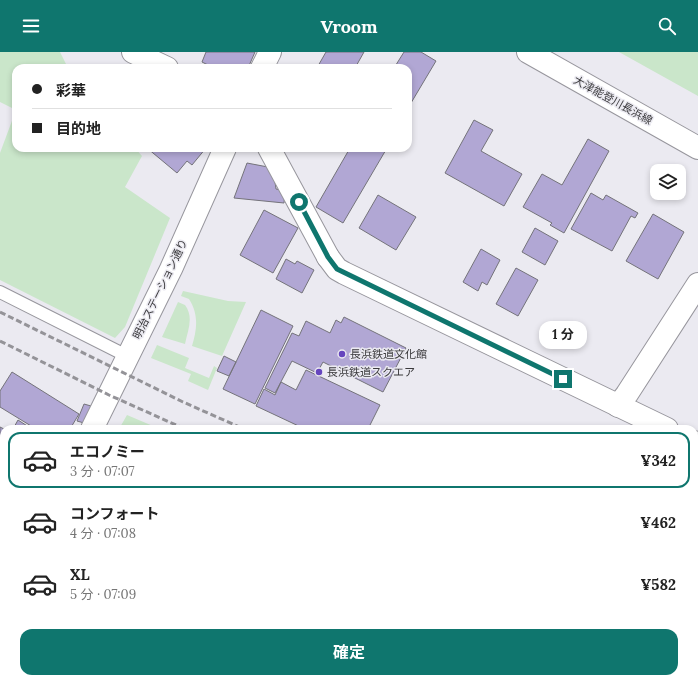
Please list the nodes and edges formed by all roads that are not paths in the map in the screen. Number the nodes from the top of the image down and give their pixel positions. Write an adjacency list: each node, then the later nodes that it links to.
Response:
1 (133, 52): 4 (street)
2 (270, 52): 5 (street)
3 (528, 52): 6 (street, 大津能登川長浜線)
4 (158, 64)
5 (264, 64)
6 (698, 148)
7 (223, 152): 11 (street, 明治ステーション通り)
8 (271, 152): 12 (street)
9 (698, 284): 12 (street)
10 (0, 292): 11 (lane)
11 (127, 356): 13 (street, 明治ステーション通り)
12 (618, 406): 14 (street)
13 (94, 425)
14 (658, 425)

